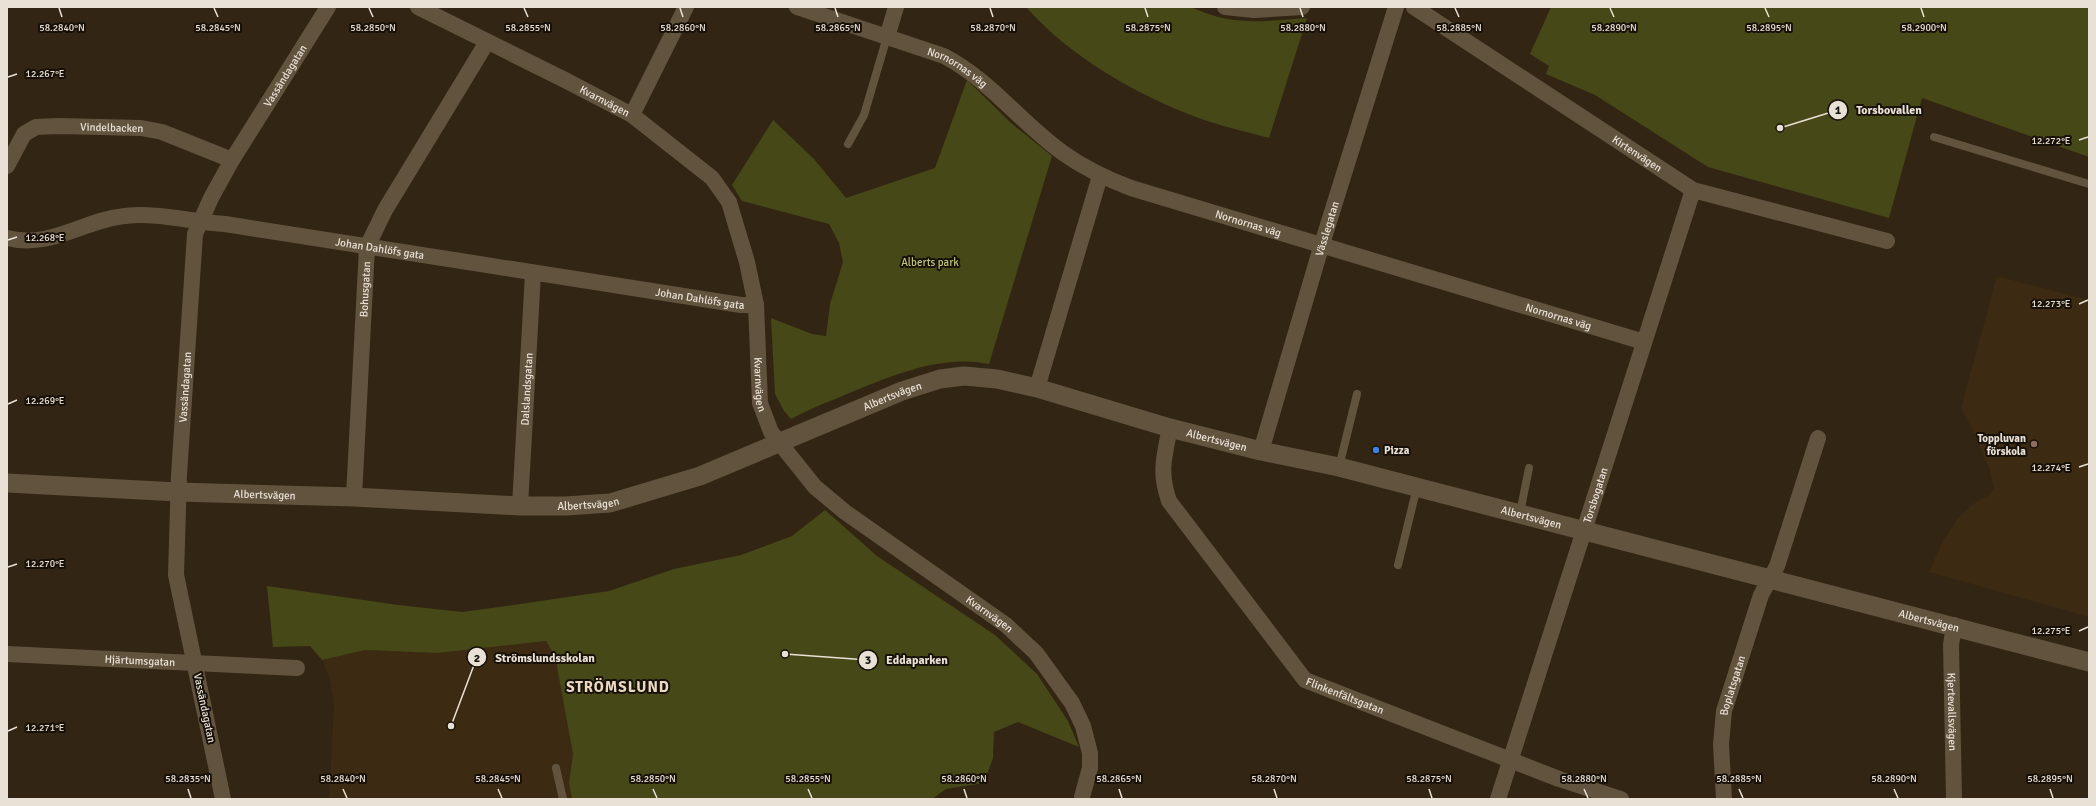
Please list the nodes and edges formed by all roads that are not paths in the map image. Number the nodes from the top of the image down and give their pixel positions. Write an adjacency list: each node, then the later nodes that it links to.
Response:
1 (328, 7): 15 (street, Vassändagatan)
2 (418, 7): 11 (street, Kvarnvägen)
3 (686, 7): 12 (street)
4 (797, 7): 10 (street, Nornornas väg)
5 (896, 7): 10 (street)
6 (1225, 7): 7 (street)
7 (1302, 7)
8 (1396, 7): 23 (street, Vässlegatan)
9 (1414, 7): 19 (street, Kirtenvägen)
10 (887, 37): 14 (lane); 17 (street, Nornornas väg)
11 (487, 42): 12 (street, Kvarnvägen); 24 (street, Bohusgatan)
12 (632, 115): 26 (street, Kvarnvägen)
13 (1934, 137): 18 (lane)
14 (848, 144)
15 (232, 160): 16 (street, Vindelbacken); 20 (street, Vassändagatan)
16 (7, 166)
17 (1100, 176): 23 (street, Nornornas väg); 28 (street)
18 (2089, 184)
19 (1692, 190): 22 (street, Kirtenvägen); 27 (street, Torsbogatan)
20 (198, 222): 21 (street, Johan Dahlöfs gata); 24 (street, Johan Dahlöfs gata); 38 (street, Vassändagatan)
21 (7, 238)
22 (1887, 241)
23 (1322, 244): 27 (street, Nornornas väg); 33 (street, Vässlegatan)
24 (367, 247): 25 (street, Johan Dahlöfs gata); 39 (street, Bohusgatan)
25 (533, 273): 26 (street, Johan Dahlöfs gata); 40 (street, Dalslandsgatan)
26 (756, 306): 32 (street, Kvarnvägen)
27 (1644, 342): 42 (street, Torsbogatan)
28 (1037, 388): 30 (street, Albertsvägen); 32 (street, Albertsvägen)
29 (1356, 394): 34 (lane)
30 (1170, 428): 33 (street, Albertsvägen); 50 (street, Flinkenfältsgatan)
31 (1818, 438): 44 (street)
32 (779, 444): 40 (street, Albertsvägen); 52 (street, Kvarnvägen)
33 (1261, 452): 34 (street, Albertsvägen)
34 (1340, 467): 37 (street, Albertsvägen)
35 (1530, 468): 41 (lane)
36 (7, 483): 38 (street, Albertsvägen)
37 (1417, 486): 41 (street, Albertsvägen); 43 (lane)
38 (178, 492): 39 (street, Albertsvägen); 48 (street, Vassändagatan)
39 (354, 497): 40 (street, Albertsvägen)
40 (520, 506)
41 (1520, 513): 42 (street, Albertsvägen)
42 (1584, 530): 44 (street, Albertsvägen); 50 (street, Torsbogatan)
43 (1398, 565)
44 (1770, 578): 45 (street, Albertsvägen); 57 (street, Boplatsgatan)
45 (1954, 625): 47 (street, Albertsvägen); 58 (street, Kjertevallsvägen)
46 (7, 654): 48 (street, Hjärtumsgatan)
47 (2089, 662)
48 (196, 663): 49 (street, Hjärtumsgatan); 53 (street, Vassändagatan)
49 (297, 668)
50 (1510, 761): 55 (street, Torsbogatan); 56 (street, Flinkenfältsgatan)
51 (556, 768): 54 (lane)
52 (1083, 798)
53 (223, 799)
54 (563, 799)
55 (1498, 799)
56 (1621, 799)
57 (1724, 799)
58 (1954, 799)

